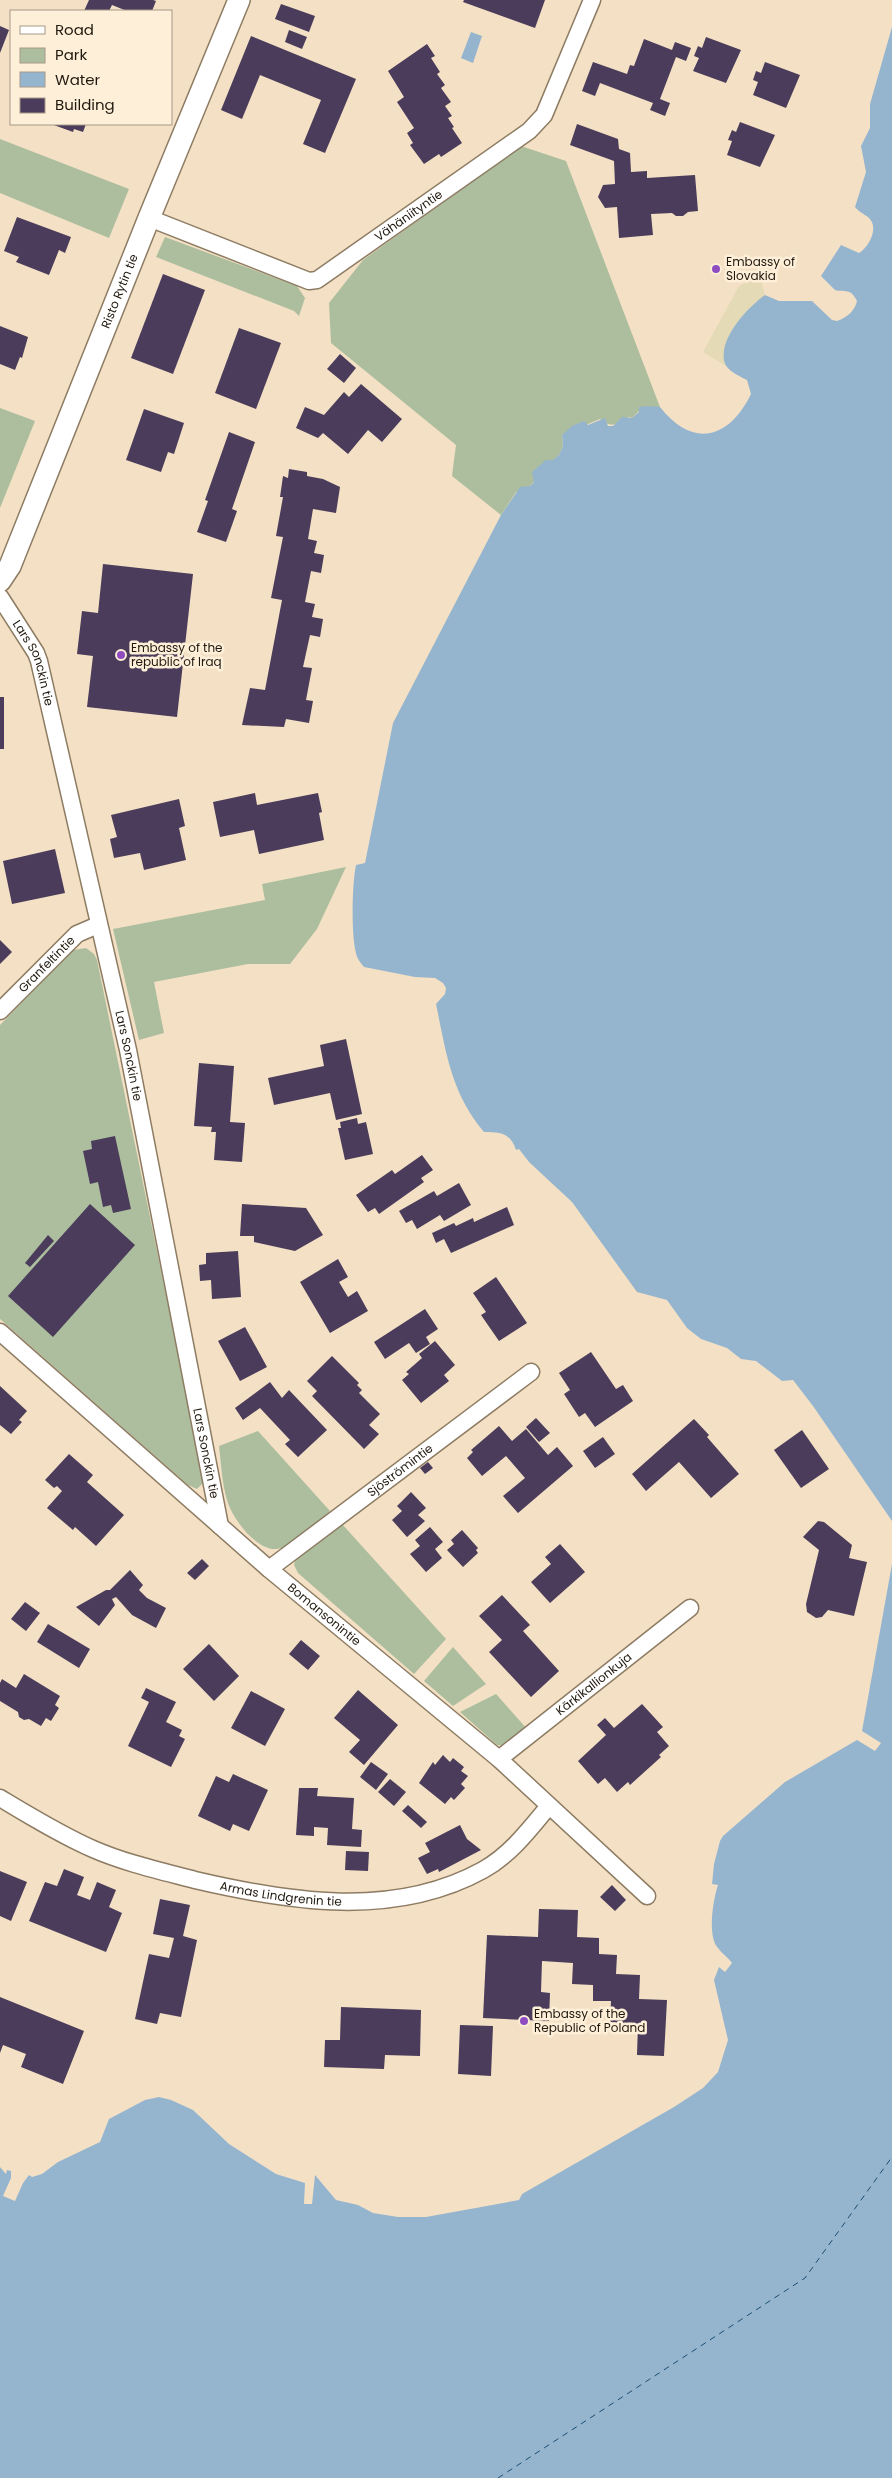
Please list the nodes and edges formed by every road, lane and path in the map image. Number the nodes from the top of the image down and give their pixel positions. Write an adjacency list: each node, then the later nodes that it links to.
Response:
1 (239, 0): 3 (street, Risto Rytin tie)
2 (592, 0): 3 (street, Vähäniityntie)
3 (148, 218): 4 (street, Risto Rytin tie)
4 (0, 581)
5 (0, 597): 6 (street, Lars Sonckin tie)
6 (98, 925): 7 (street, Granfeltintie); 10 (street, Lars Sonckin tie)
7 (0, 1011)
8 (0, 1332): 10 (street, Bomansonintie)
9 (531, 1372): 11 (street, Sjöströmintie)
10 (220, 1526): 11 (street, Bomansonintie)
11 (269, 1569): 13 (street, Bomansonintie)
12 (690, 1608): 13 (street, Kärkikallionkuja)
13 (499, 1759): 15 (street, Bomansonintie)
14 (0, 1798): 15 (street, Armas Lindgrenin tie)
15 (548, 1807): 16 (street, Bomansonintie)
16 (648, 1896)

